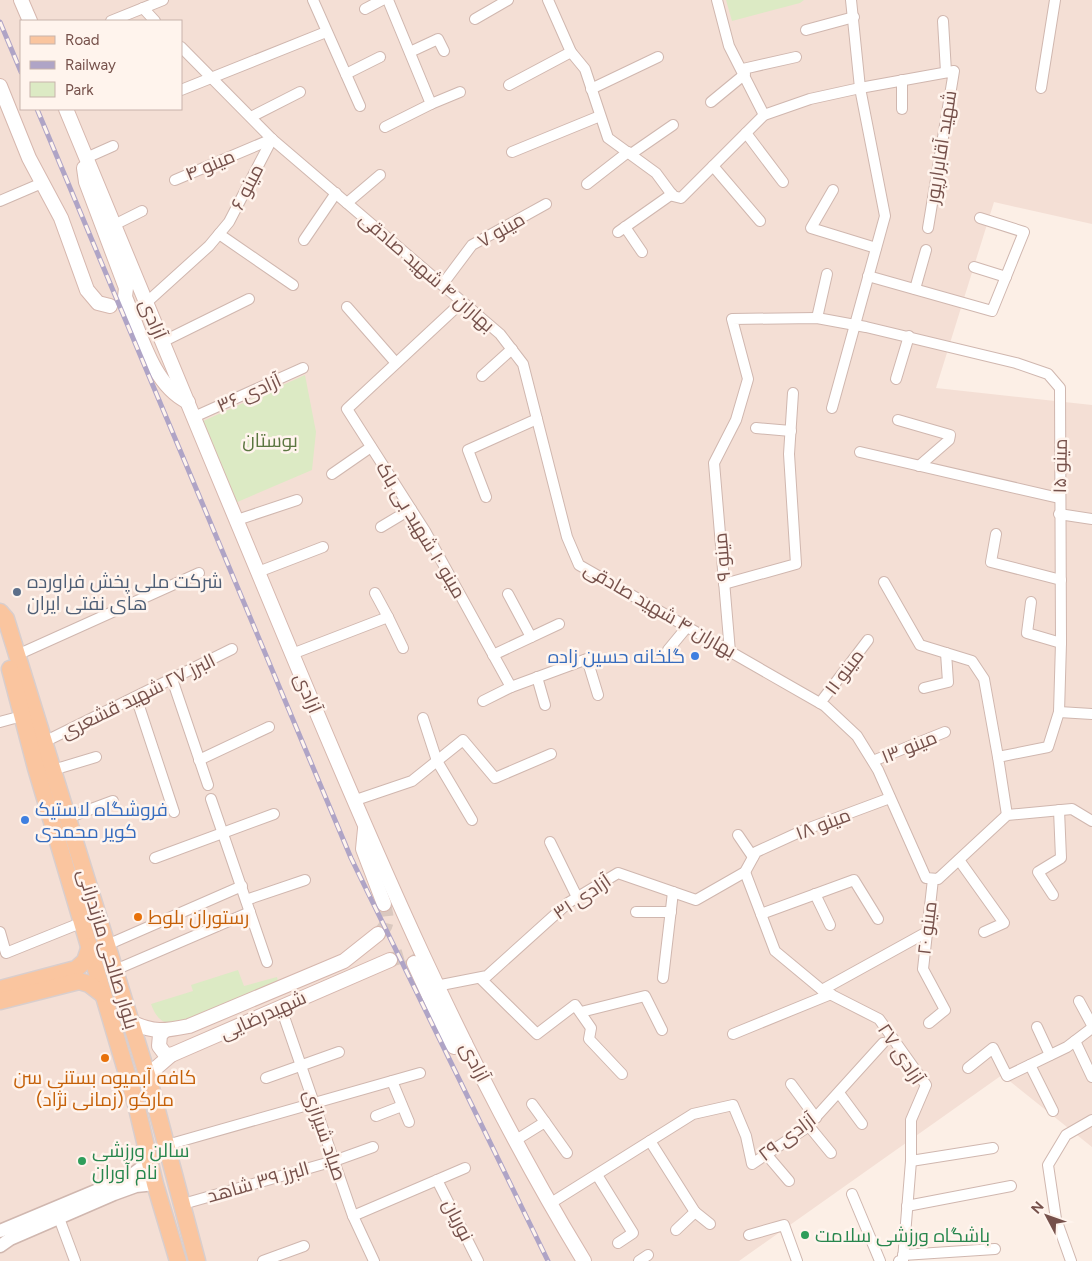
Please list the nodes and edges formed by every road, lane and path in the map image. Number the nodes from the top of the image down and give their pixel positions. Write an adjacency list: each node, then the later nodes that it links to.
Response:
1 (21, 0): 14 (main road)
2 (164, 0): 10 (street)
3 (313, 0): 19 (street)
4 (508, 0): 13 (street)
5 (548, 0): 23 (street)
6 (717, 0): 27 (street)
7 (851, 0): 12 (street)
8 (1055, 0): 35 (street)
9 (389, 1): 11 (street); 22 (street)
10 (143, 8): 15 (street); 16 (street)
11 (365, 9)
12 (854, 18): 18 (street); 34 (street)
13 (475, 19)
14 (30, 20)
15 (113, 20)
16 (154, 20)
17 (944, 21): 28 (street)
18 (806, 30)
19 (326, 32): 29 (street); 30 (street)
20 (182, 48): 30 (street, بهاران ۴ شهید صادقی)
21 (444, 51): 22 (street)
22 (410, 52): 41 (street)
23 (571, 52): 32 (street); 36 (street)
24 (380, 57): 29 (street)
25 (658, 57): 36 (street)
26 (796, 57): 27 (street)
27 (744, 71): 40 (street); 45 (street)
28 (946, 72): 31 (street, شهید آقابرارپور); 72 (street, شهید آقابرارپور)
29 (346, 74): 42 (street)
30 (210, 77): 37 (street); 47 (street, بهاران ۴ شهید صادقی)
31 (902, 80): 34 (street, شهید آقابرارپور); 43 (street)
32 (509, 84)
33 (0, 86): 60 (main road)
34 (860, 88): 45 (street, شهید آقابرارپور); 75 (street)
35 (1041, 88)
36 (591, 89): 46 (street)
37 (182, 90)
38 (300, 92): 47 (street)
39 (460, 92): 41 (street)
40 (711, 102)
41 (431, 104): 49 (street)
42 (360, 106)
43 (902, 109)
44 (66, 110): 53 (main road, آزادی)
45 (764, 115): 50 (street)
46 (600, 116): 54 (street); 55 (street)
47 (250, 117): 51 (street, بهاران ۴ شهید صادقی)
48 (673, 125): 55 (street)
49 (385, 127)
50 (746, 133): 56 (street); 59 (street)
51 (272, 138): 58 (street, مینو ۴); 63 (street, بهاران ۴ شهید صادقی); 73 (street, مینو ۶)
52 (114, 146): 53 (street)
53 (83, 151): 71 (main road, آزادی); 100 (main road)
54 (512, 152)
55 (629, 153): 61 (street); 64 (street)
56 (713, 166): 64 (street); 70 (street)
57 (380, 175): 66 (street)
58 (175, 180)
59 (783, 182)
60 (42, 183): 65 (street); 88 (main road)
61 (587, 184)
62 (833, 190): 75 (street)
63 (336, 193): 66 (street, بهاران ۴ شهید صادقی); 74 (street)
64 (672, 195): 77 (street)
65 (0, 201)
66 (347, 202): 83 (street, بهاران ۴ شهید صادقی)
67 (546, 204): 83 (street, مینو ۷)
68 (142, 212): 71 (street)
69 (980, 218): 81 (street)
70 (760, 221)
71 (114, 225): 87 (main road, آزادی)
72 (928, 228)
73 (219, 234): 82 (street); 87 (street, مینو ۶)
74 (304, 240)
75 (876, 248): 80 (street)
76 (926, 250): 84 (street)
77 (642, 252)
78 (974, 266): 81 (street)
79 (827, 274): 90 (street)
80 (868, 276): 84 (street); 91 (street)
81 (1006, 277): 84 (street)
82 (292, 285)
83 (442, 285): 86 (street, بهاران ۴ شهید صادقی)
84 (915, 289)
85 (249, 299): 93 (street)
86 (462, 302): 94 (street, بهاران ۴ شهید صادقی); 95 (street, مینو ۱۰ شهید بی باک)
87 (146, 303): 93 (main road, آزادی)
88 (110, 306)
89 (347, 307): 95 (street)
90 (817, 318): 91 (street, مینو ۱۵); 109 (street, مینو ۱۵)
91 (855, 325): 92 (street, مینو ۱۵); 101 (street)
92 (909, 336): 98 (street); 113 (street, مینو ۱۵)
93 (162, 342): 100 (main road, آزادی)
94 (512, 350): 97 (street); 103 (street, بهاران ۴ شهید صادقی)
95 (396, 363): 107 (street, مینو ۱۰ شهید بی باک)
96 (303, 368): 102 (street, آزادی ۳۶)
97 (482, 376)
98 (896, 379)
99 (794, 393): 106 (street)
100 (188, 402): 102 (main road, آزادی)
101 (832, 408)
102 (194, 418): 118 (main road, آزادی)
103 (537, 419): 112 (street); 133 (street, بهاران ۴ شهید صادقی)
104 (898, 420): 110 (street)
105 (756, 428): 106 (street)
106 (791, 432): 126 (street)
107 (371, 447): 111 (street); 115 (street, مینو ۱۰ شهید بی باک)
108 (860, 452): 110 (street)
109 (714, 463): 126 (street, مینو ۹)
110 (919, 466): 113 (street)
111 (332, 474)
112 (486, 497)
113 (1059, 498): 116 (street, مینو ۱۵)
114 (296, 500): 118 (street)
115 (411, 509): 119 (street); 145 (street, مینو ۱۰ شهید بی باک)
116 (1060, 514): 117 (street); 124 (street, مینو ۱۵)
117 (1092, 519)
118 (237, 520): 122 (main road, آزادی)
119 (381, 527)
120 (996, 534): 124 (street)
121 (323, 547): 122 (street)
122 (258, 572): 143 (main road, آزادی)
123 (199, 573): 144 (street)
124 (1060, 580): 137 (street, مینو ۱۵)
125 (884, 582): 142 (street)
126 (724, 584): 141 (street, مینو ۹)
127 (375, 593): 131 (street)
128 (508, 594): 135 (street)
129 (1031, 602): 137 (street)
130 (0, 612): 144 (main road, بلوار صالحی مازندرانی)
131 (388, 617): 138 (street); 143 (street)
132 (559, 624): 135 (street)
133 (687, 627): 140 (street); 141 (street, بهاران ۴ شهید صادقی)
134 (0, 630): 157 (main road, بلوار صالحی مازندرانی)
135 (531, 637): 145 (street)
136 (868, 640): 153 (street, مینو ۱۱)
137 (1061, 643): 155 (street, مینو ۱۵)
138 (403, 648)
139 (232, 649): 147 (street, البرز ۲۷ شهید قشعری)
140 (668, 650)
141 (730, 652): 153 (street, بهاران ۴ شهید صادقی)
142 (946, 653): 149 (street); 165 (street)
143 (292, 654): 174 (main road, آزادی)
144 (17, 655): 162 (main road, بلوار صالحی مازندرانی)
145 (493, 655): 148 (street, مینو ۱۰ شهید بی باک)
146 (538, 677): 148 (street); 150 (street); 154 (street)
147 (172, 679): 151 (street, البرز ۲۷ شهید قشعری); 166 (street)
148 (511, 687): 152 (street)
149 (924, 688)
150 (598, 695)
151 (136, 697): 162 (street, البرز ۲۷ شهید قشعری); 176 (street)
152 (483, 701)
153 (820, 703): 168 (street, بهاران ۴ شهید صادقی)
154 (544, 705)
155 (1059, 712): 156 (street); 165 (street, مینو ۱۵)
156 (1092, 714)
157 (22, 716): 159 (street); 204 (main road, بلوار صالحی مازندرانی)
158 (423, 718): 167 (street)
159 (0, 722)
160 (268, 726): 166 (street)
161 (945, 732): 168 (street, مینو ۱۳)
162 (44, 742): 169 (main road, بلوار صالحی مازندرانی)
163 (552, 754): 167 (street)
164 (96, 757): 169 (street)
165 (998, 757): 178 (street)
166 (200, 760): 170 (street)
167 (437, 761): 174 (street); 180 (street)
168 (873, 761): 171 (street, بهاران ۴ شهید صادقی)
169 (53, 770): 179 (main road, بلوار صالحی مازندرانی)
170 (208, 785)
171 (890, 798): 186 (street, مینو ۱۸); 190 (street, بهاران ۴ شهید صادقی)
172 (211, 799): 183 (street)
173 (113, 801): 179 (street)
174 (353, 801): 182 (main road, آزادی)
175 (1059, 810): 178 (street); 181 (street); 195 (street)
176 (174, 812)
177 (274, 814): 183 (street)
178 (1007, 815): 188 (street)
179 (68, 818): 210 (main road, بلوار صالحی مازندرانی)
180 (472, 820)
181 (1092, 821)
182 (366, 828): 198 (main road); 221 (main road, آزادی)
183 (223, 831): 187 (street); 192 (street)
184 (738, 836): 186 (street)
185 (550, 842): 196 (street)
186 (755, 854): 189 (street)
187 (155, 858)
188 (959, 860): 190 (street); 208 (street)
189 (745, 872): 193 (street, آزادی ۳۱); 202 (street, آزادی ۲۷)
190 (933, 879): 207 (street, مینو ۲۰)
191 (305, 880): 197 (street)
192 (242, 886): 197 (street); 210 (street)
193 (673, 892): 196 (street, آزادی ۳۱); 201 (street)
194 (815, 894): 202 (street); 203 (street); 205 (street)
195 (1053, 895)
196 (577, 897): 219 (street, آزادی ۳۱)
197 (246, 900): 199 (street)
198 (384, 904)
199 (250, 912): 214 (street); 216 (street)
200 (636, 912): 201 (street)
201 (671, 912): 220 (street)
202 (761, 914): 223 (street, آزادی ۲۷)
203 (878, 919)
204 (83, 922): 206 (street); 211 (main road, بلوار صالحی مازندرانی)
205 (830, 925)
206 (0, 932)
207 (927, 932): 223 (street); 230 (street, مینو ۲۰)
208 (984, 932)
209 (378, 934): 213 (main road, شهیدرضایی)
210 (107, 945): 216 (main road, بلوار صالحی مازندرانی)
211 (90, 946): 218 (main road); 224 (main road, بلوار صالحی مازندرانی)
212 (390, 960): 217 (main road, شهیدرضایی)
213 (344, 961): 217 (main road); 234 (main road, شهیدرضایی)
214 (267, 962)
215 (414, 963): 237 (main road)
216 (115, 970): 229 (main road, بلوار صالحی مازندرانی)
217 (351, 976): 227 (main road, شهیدرضایی)
218 (71, 977): 222 (main road); 224 (main road); 225 (main road)
219 (480, 978): 221 (street, آزادی ۳۱); 228 (street)
220 (664, 978)
221 (436, 986): 237 (main road, آزادی)
222 (0, 989)
223 (827, 992): 235 (street); 272 (street, آزادی ۲۷)
224 (102, 994): 273 (main road, بلوار صالحی مازندرانی)
225 (0, 1001)
226 (1079, 1002): 231 (street)
227 (281, 1008): 240 (main road, شهیدرضایی); 243 (street, صیاد شیرازی)
228 (581, 1012): 233 (street); 246 (street)
229 (131, 1022): 234 (main road, شهیدرضایی); 250 (main road, بلوار صالحی مازندرانی)
230 (929, 1023)
231 (1092, 1026): 236 (street)
232 (1037, 1027): 241 (street)
233 (662, 1030)
234 (164, 1031): 240 (main road)
235 (733, 1034)
236 (1075, 1041): 241 (street); 247 (street)
237 (465, 1043): 263 (main road, آزادی)
238 (883, 1043): 252 (street, آزادی ۲۹)
239 (339, 1052): 243 (street)
240 (171, 1055): 250 (main road, شهیدرضایی)
241 (1050, 1055): 242 (street)
242 (1030, 1065): 244 (street); 256 (street)
243 (302, 1066): 248 (street); 253 (street, صیاد شیرازی)
244 (968, 1068)
245 (420, 1073): 249 (street)
246 (622, 1074)
247 (1092, 1077)
248 (266, 1078)
249 (392, 1081): 253 (street); 255 (street)
250 (150, 1084): 265 (main road, بلوار صالحی مازندرانی)
251 (791, 1084): 259 (street)
252 (838, 1093): 259 (street, آزادی ۲۹); 262 (street)
253 (314, 1103): 265 (street); 271 (street, صیاد شیرازی)
254 (532, 1104): 261 (street)
255 (402, 1106): 257 (street); 260 (street)
256 (1053, 1111)
257 (376, 1116)
258 (1092, 1120): 307 (street)
259 (812, 1121): 269 (street); 270 (street, آزادی ۲۹)
260 (409, 1122)
261 (545, 1122): 263 (street); 268 (street)
262 (862, 1124)
263 (516, 1140): 282 (main road, آزادی)
264 (650, 1141): 270 (street, آزادی ۲۹); 275 (street, آزادی ۲۹); 284 (street)
265 (167, 1145): 281 (main road, بلوار صالحی مازندرانی)
266 (373, 1147): 271 (street, البرز ۳۹ شاهد)
267 (993, 1148): 272 (street)
268 (567, 1153)
269 (831, 1153)
270 (766, 1154): 277 (street)
271 (334, 1161): 281 (street, البرز ۳۹ شاهد); 285 (street, صیاد شیرازی)
272 (911, 1161): 283 (street, آزادی ۲۷)
273 (149, 1162): 278 (main road, بلوار صالحی مازندرانی); 288 (street)
274 (465, 1168): 276 (street)
275 (597, 1175): 282 (street, آزادی ۲۹); 291 (street)
276 (437, 1180): 285 (street); 302 (street, نوریان)
277 (789, 1181)
278 (154, 1184): 286 (street); 298 (main road, بلوار صالحی مازندرانی)
279 (1011, 1186): 283 (street)
280 (852, 1194): 306 (street)
281 (182, 1204): 299 (main road, بلوار صالحی مازندرانی)
282 (551, 1204): 303 (main road, آزادی)
283 (907, 1206): 296 (street, آزادی ۲۷)
284 (695, 1212): 287 (street); 289 (street)
285 (353, 1216): 301 (street, صیاد شیرازی)
286 (59, 1218): 292 (street); 297 (street)
287 (710, 1224)
288 (1, 1229)
289 (676, 1230)
290 (749, 1235): 305 (street)
291 (618, 1243)
292 (0, 1246)
293 (304, 1246): 300 (street)
294 (995, 1249): 296 (street)
295 (648, 1255): 304 (street)
296 (902, 1259)
297 (75, 1261)
298 (178, 1261)
299 (197, 1261)
300 (263, 1261)
301 (374, 1261)
302 (478, 1261)
303 (584, 1261)
304 (639, 1261)
305 (797, 1261)
306 (880, 1261)
307 (1071, 1261)

